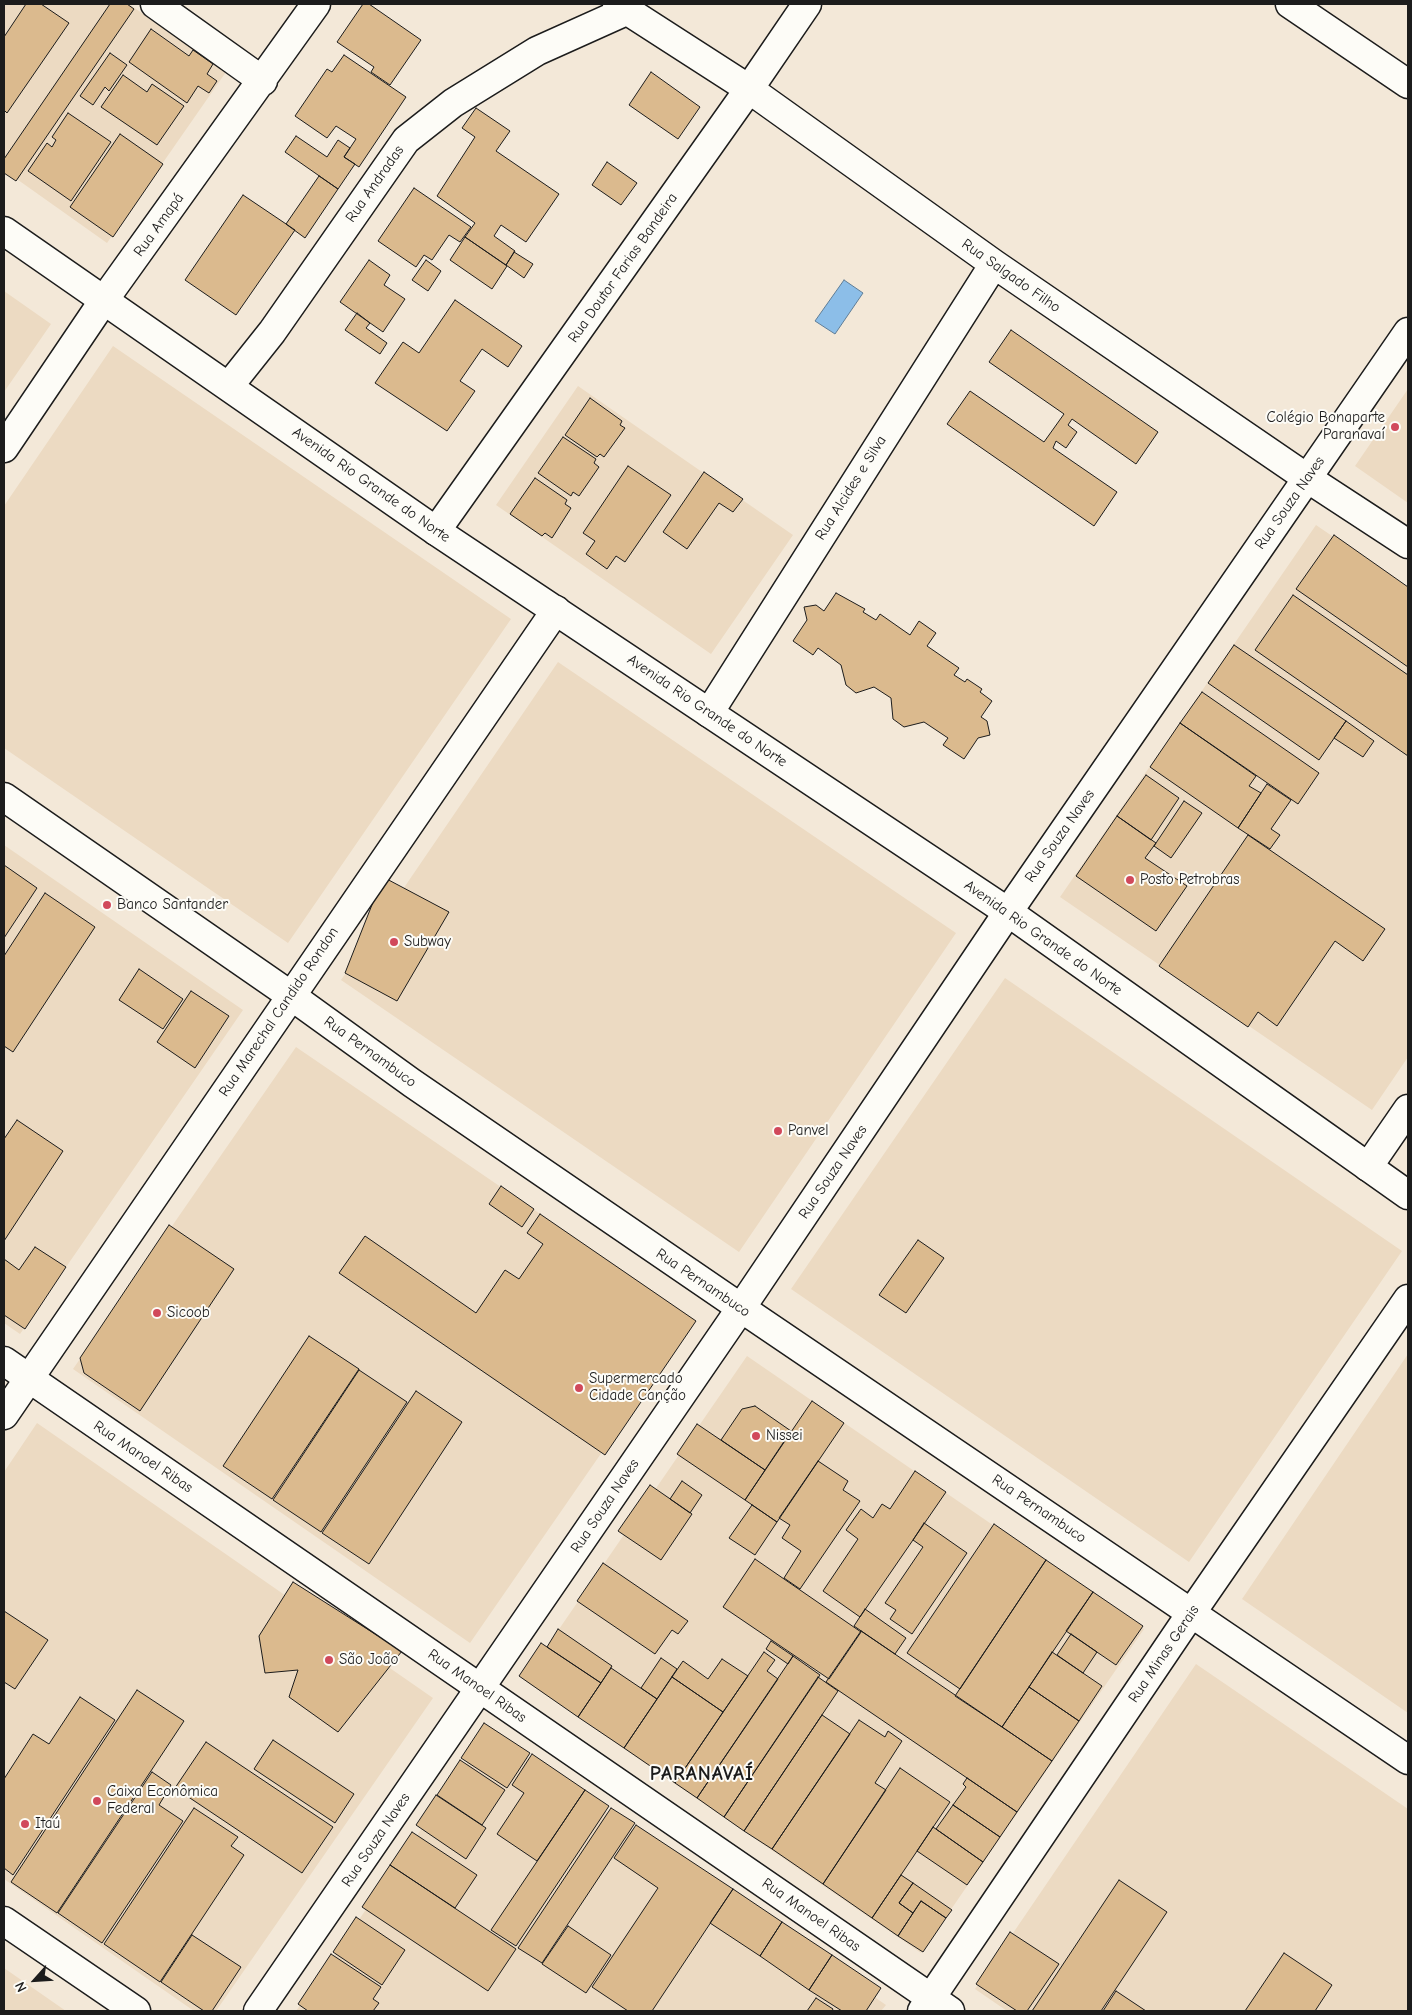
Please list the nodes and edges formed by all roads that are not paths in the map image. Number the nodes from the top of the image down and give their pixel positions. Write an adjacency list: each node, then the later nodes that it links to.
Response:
1 (154, 4): 6 (street)
2 (316, 4): 6 (street, Rua Amapá)
3 (807, 4): 8 (street, Rua Doutor Farias Bandeira)
4 (1290, 4): 7 (street)
5 (622, 7): 8 (street, Rua Salgado Filho); 13 (street, Rua Andradas)
6 (263, 81): 11 (street, Rua Amapá)
7 (1408, 84)
8 (749, 90): 10 (street, Rua Salgado Filho); 16 (street, Rua Doutor Farias Bandeira)
9 (4, 231): 11 (street, Avenida Rio Grande do Norte)
10 (994, 264): 15 (street, Rua Salgado Filho); 19 (street, Rua Alcides e Silva)
11 (104, 300): 13 (street, Avenida Rio Grande do Norte); 14 (street, Rua Amapá)
12 (1408, 332): 15 (street, Rua Souza Naves)
13 (229, 386): 16 (street, Avenida Rio Grande do Norte)
14 (4, 448)
15 (1307, 478): 17 (street, Rua Salgado Filho); 21 (street, Rua Souza Naves)
16 (436, 530): 18 (street, Avenida Rio Grande do Norte)
17 (1408, 544)
18 (556, 610): 19 (street, Avenida Rio Grande do Norte); 22 (street, Rua Marechal Candido Rondon)
19 (709, 713): 21 (street, Avenida Rio Grande do Norte)
20 (4, 797): 22 (street, Rua Pernambuco)
21 (1008, 912): 24 (street, Avenida Rio Grande do Norte); 27 (street, Rua Souza Naves)
22 (290, 995): 27 (street, Rua Pernambuco); 29 (street, Rua Marechal Candido Rondon)
23 (1408, 1110): 24 (street)
24 (1368, 1167): 25 (street, Avenida Rio Grande do Norte)
25 (1408, 1195)
26 (1408, 1299): 31 (street, Rua Minas Gerais)
27 (741, 1308): 31 (street, Rua Pernambuco); 32 (street, Rua Souza Naves)
28 (4, 1361): 29 (street, Rua Manoel Ribas)
29 (29, 1379): 30 (street, Rua Marechal Candido Rondon); 32 (street, Rua Manoel Ribas)
30 (4, 1415)
31 (1192, 1612): 33 (street, Rua Pernambuco); 35 (street, Rua Minas Gerais)
32 (480, 1688): 35 (street, Rua Manoel Ribas); 37 (street, Rua Souza Naves)
33 (1408, 1760)
34 (4, 1921): 36 (street)
35 (934, 2007)
36 (136, 2011)
37 (258, 2011)

